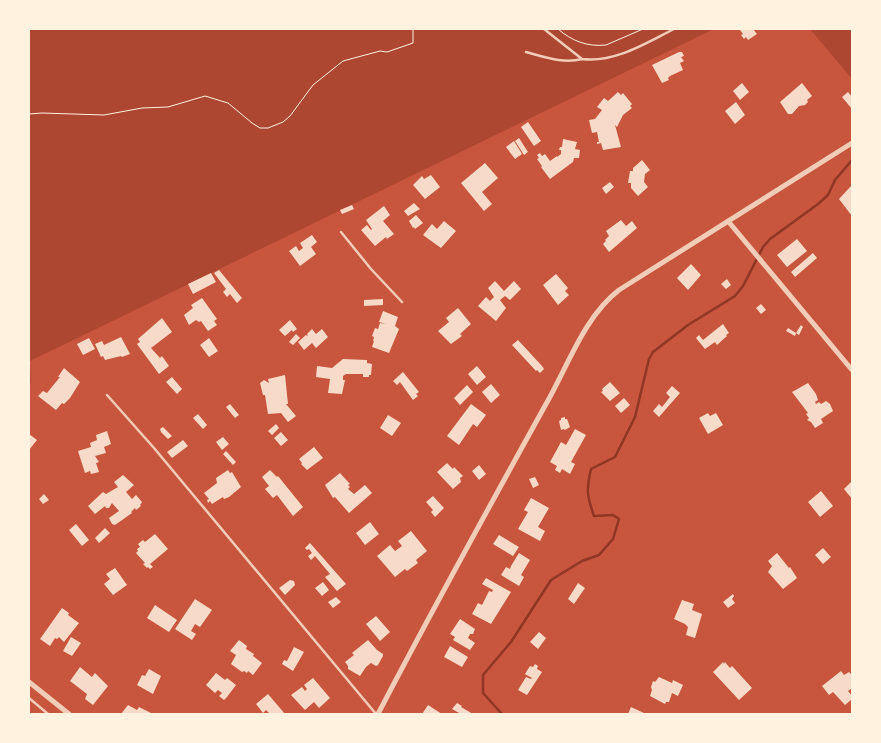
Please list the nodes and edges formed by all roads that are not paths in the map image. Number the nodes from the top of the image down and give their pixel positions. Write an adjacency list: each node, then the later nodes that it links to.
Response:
1 (544, 29): 4 (lane)
2 (674, 29): 4 (lane)
3 (526, 52): 4 (lane)
4 (582, 59)
5 (852, 143): 6 (street)
6 (728, 221): 9 (street); 15 (street)
7 (341, 232): 8 (lane)
8 (402, 302)
9 (852, 370)
10 (108, 395): 15 (lane)
11 (29, 682): 14 (street)
12 (29, 698): 13 (lane)
13 (48, 714)
14 (68, 714)
15 (377, 714)

